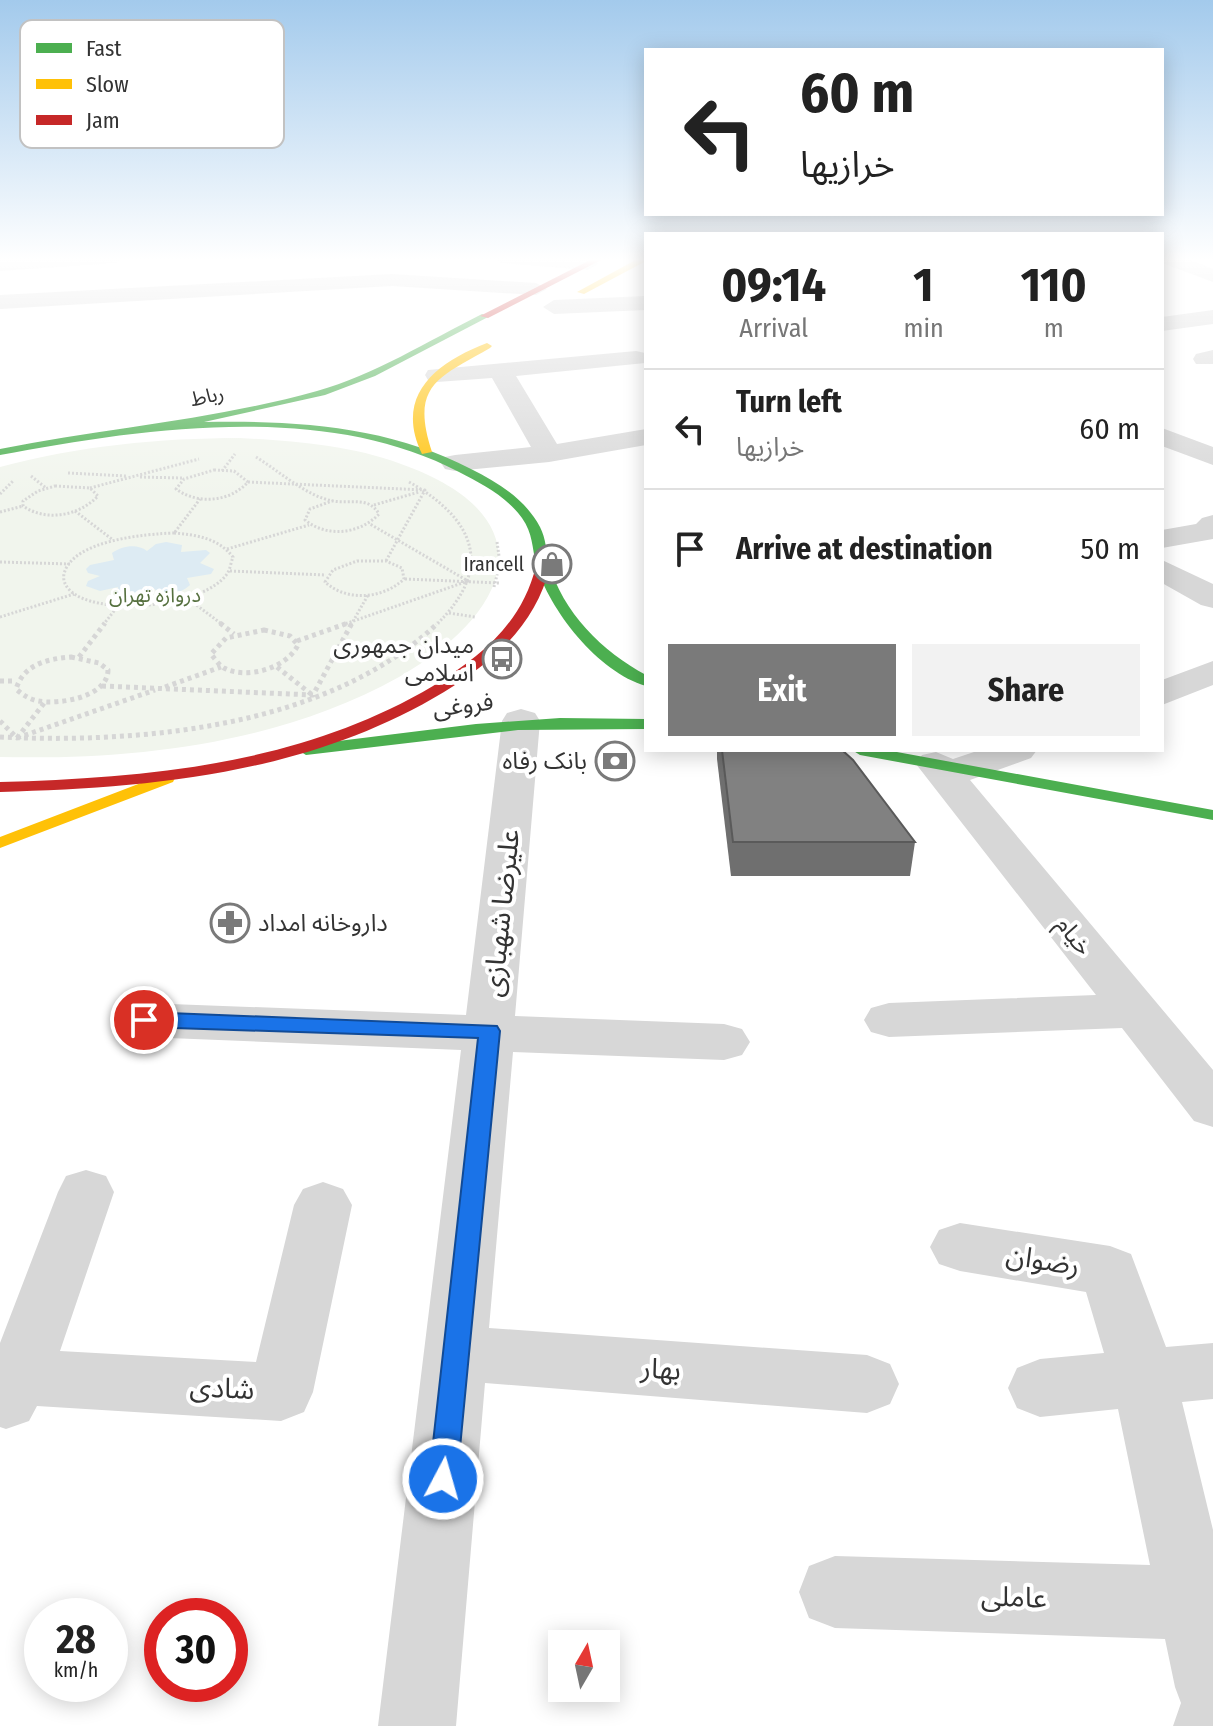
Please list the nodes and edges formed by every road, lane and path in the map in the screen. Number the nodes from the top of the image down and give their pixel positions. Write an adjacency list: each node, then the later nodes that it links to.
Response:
1 (441, 338): 8 (main road, رباط)
2 (500, 338): 7 (main road)
3 (1189, 338): 4 (street)
4 (1210, 352)
5 (636, 358): 6 (street)
6 (500, 370): 7 (street); 16 (street)
7 (437, 375): 15 (main road)
8 (171, 426): 11 (main road); 15 (main road)
9 (15, 430): 11 (main road)
10 (631, 432): 16 (street)
11 (90, 434): 14 (main road)
12 (1164, 437): 19 (street)
13 (225, 451): 22 (path)
14 (0, 452)
15 (426, 452): 20 (main road)
16 (549, 454): 20 (street)
17 (253, 455): 29 (path)
18 (210, 456): 25 (path)
19 (1213, 457)
20 (455, 463): 51 (main road)
21 (24, 471): 23 (path)
22 (222, 471): 27 (path); 28 (path)
23 (39, 472)
24 (55, 472): 25 (path)
25 (133, 476): 27 (path); 30 (path)
26 (16, 479): 32 (path)
27 (183, 479): 33 (path)
28 (248, 482): 29 (path); 33 (path)
29 (303, 485): 31 (path); 34 (path)
30 (90, 488): 35 (path); 38 (path)
31 (425, 490): 36 (path); 46 (path); 57 (path)
32 (0, 494)
33 (201, 498): 43 (path)
34 (332, 501): 36 (path); 41 (path)
35 (23, 506): 38 (path); 39 (path)
36 (373, 506): 40 (path)
37 (1164, 510): 42 (street)
38 (75, 511): 47 (path)
39 (0, 512)
40 (370, 524): 41 (path); 46 (path)
41 (309, 525): 48 (path)
42 (1210, 527): 45 (street)
43 (174, 533): 47 (path); 48 (path)
44 (495, 536): 58 (path)
45 (1164, 538)
46 (397, 540): 49 (path); 57 (path)
47 (114, 541): 52 (path)
48 (227, 549): 53 (path)
49 (386, 561): 55 (path); 56 (path)
50 (0, 562): 52 (path)
51 (543, 563): 59 (main road); 76 (main road)
52 (70, 564): 60 (path)
53 (230, 571): 55 (path); 63 (path)
54 (1164, 571): 64 (street)
55 (326, 575): 62 (path)
56 (404, 579): 57 (path); 62 (path)
57 (468, 581): 58 (path); 68 (path); 82 (path)
58 (496, 583): 59 (path); 61 (path)
59 (540, 584): 90 (main road)
60 (74, 594): 65 (path); 66 (path)
61 (491, 594)
62 (368, 595): 68 (path)
63 (186, 597): 65 (path); 70 (path)
64 (1213, 598)
65 (119, 605): 72 (path)
66 (0, 617)
67 (476, 617): 69 (path)
68 (353, 621): 71 (path); 82 (path)
69 (466, 627)
70 (234, 634): 71 (path); 73 (path)
71 (297, 641): 74 (path)
72 (79, 657): 78 (path); 79 (path)
73 (221, 667): 74 (path); 80 (path)
74 (277, 667): 82 (path)
75 (1213, 672): 81 (street)
76 (644, 680)
77 (0, 681): 78 (path)
78 (16, 681): 83 (path)
79 (102, 686): 80 (path); 83 (path)
80 (161, 688): 82 (path); 89 (path)
81 (1164, 693)
82 (313, 695): 89 (path)
83 (45, 701): 89 (path)
84 (644, 707): 87 (main road)
85 (0, 721): 89 (path)
86 (521, 721): 87 (main road, فروغی); 90 (main road, فروغی); 101 (street, علیرضا شهبازی)
87 (644, 724)
88 (0, 737): 89 (path)
89 (17, 738)
90 (288, 752): 94 (main road)
91 (871, 752): 93 (main road)
92 (1009, 752): 93 (street)
93 (950, 767): 96 (main road); 98 (street, خیام)
94 (167, 778): 95 (main road); 97 (main road)
95 (0, 787)
96 (1213, 815)
97 (0, 843)
98 (1134, 1011): 100 (street); 103 (street, خیام)
99 (144, 1020): 101 (street)
100 (889, 1020)
101 (489, 1031): 102 (street); 107 (street, علیرضا شهبازی)
102 (724, 1042)
103 (1213, 1107)
104 (86, 1192): 111 (street)
105 (323, 1205): 111 (street, شادی)
106 (960, 1247): 109 (street, رضوان)
107 (455, 1353): 110 (street, بهار); 116 (street, علیرضا شهبازی)
108 (1213, 1371): 109 (street)
109 (1144, 1379): 112 (street); 114 (street)
110 (867, 1384)
111 (10, 1388)
112 (1040, 1388)
113 (835, 1592): 114 (street, عاملی)
114 (1194, 1603): 115 (street)
115 (1213, 1687)
116 (417, 1726)

